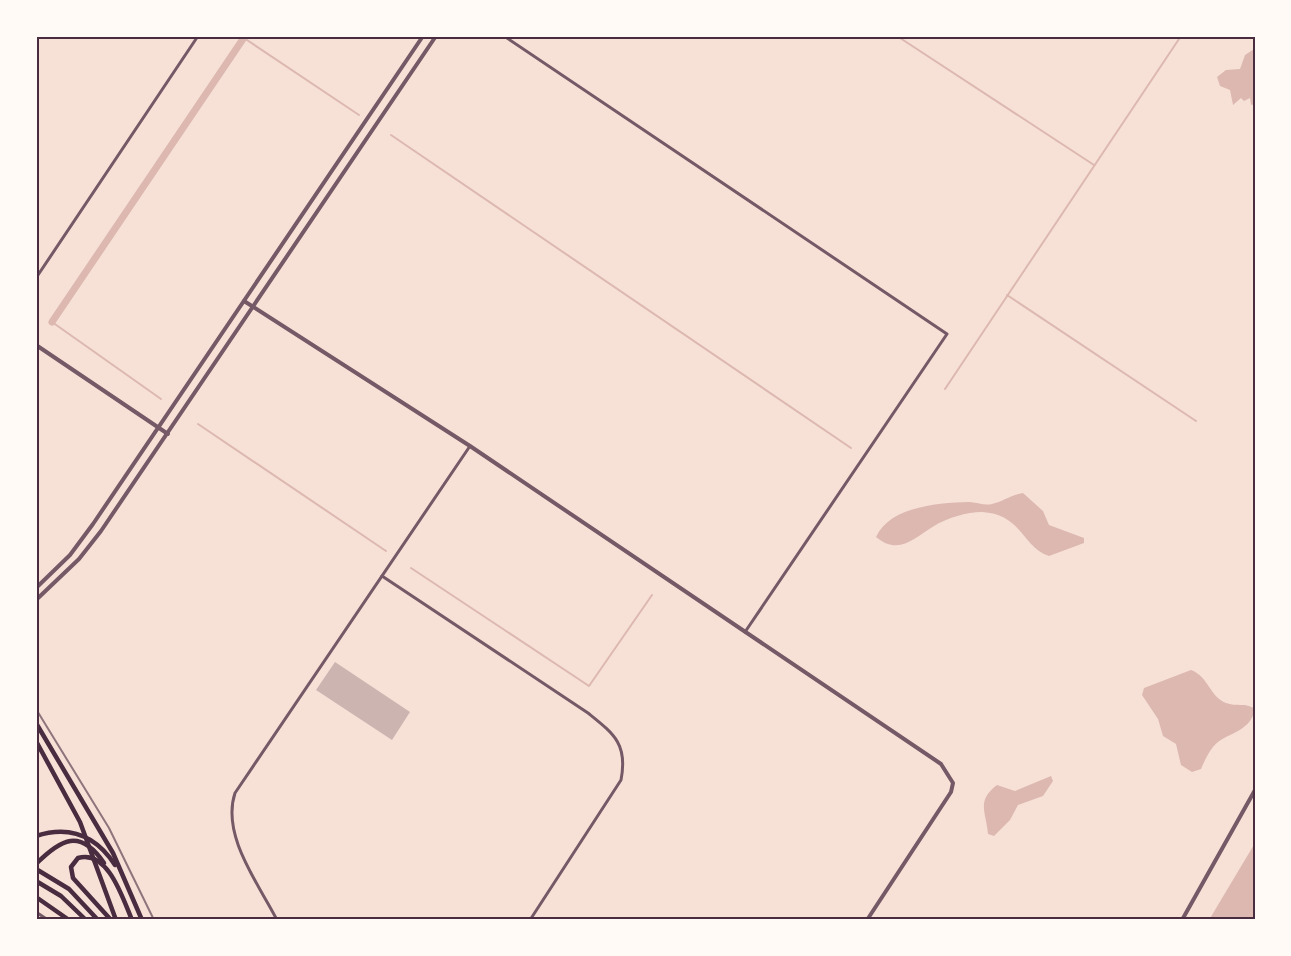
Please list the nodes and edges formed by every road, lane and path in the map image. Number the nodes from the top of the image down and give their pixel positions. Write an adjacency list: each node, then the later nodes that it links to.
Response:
1 (198, 36): 5 (street)
2 (423, 36): 6 (street)
3 (436, 36): 7 (street)
4 (504, 36): 15 (street)
5 (36, 278)
6 (244, 302): 7 (street); 9 (street)
7 (253, 307): 10 (street); 11 (street)
8 (36, 345): 9 (street)
9 (159, 428): 10 (street); 13 (street)
10 (168, 434): 14 (street)
11 (470, 446): 12 (street); 15 (street)
12 (381, 576): 35 (street); 36 (street)
13 (36, 588)
14 (36, 600)
15 (745, 632): 37 (street)
16 (36, 723): 22 (main road)
17 (36, 741): 32 (main road)
18 (1255, 790): 38 (street)
19 (36, 836): 22 (main road)
20 (36, 864): 24 (main road)
21 (36, 869): 30 (main road)
22 (121, 874): 34 (main road)
23 (36, 881): 29 (main road)
24 (114, 881): 31 (main road); 33 (main road)
25 (36, 897): 28 (main road)
26 (36, 912): 27 (street)
27 (48, 920)
28 (69, 920)
29 (86, 920)
30 (98, 920)
31 (111, 920)
32 (116, 920)
33 (132, 920)
34 (142, 920)
35 (277, 920)
36 (530, 920)
37 (867, 920)
38 (1182, 920)

